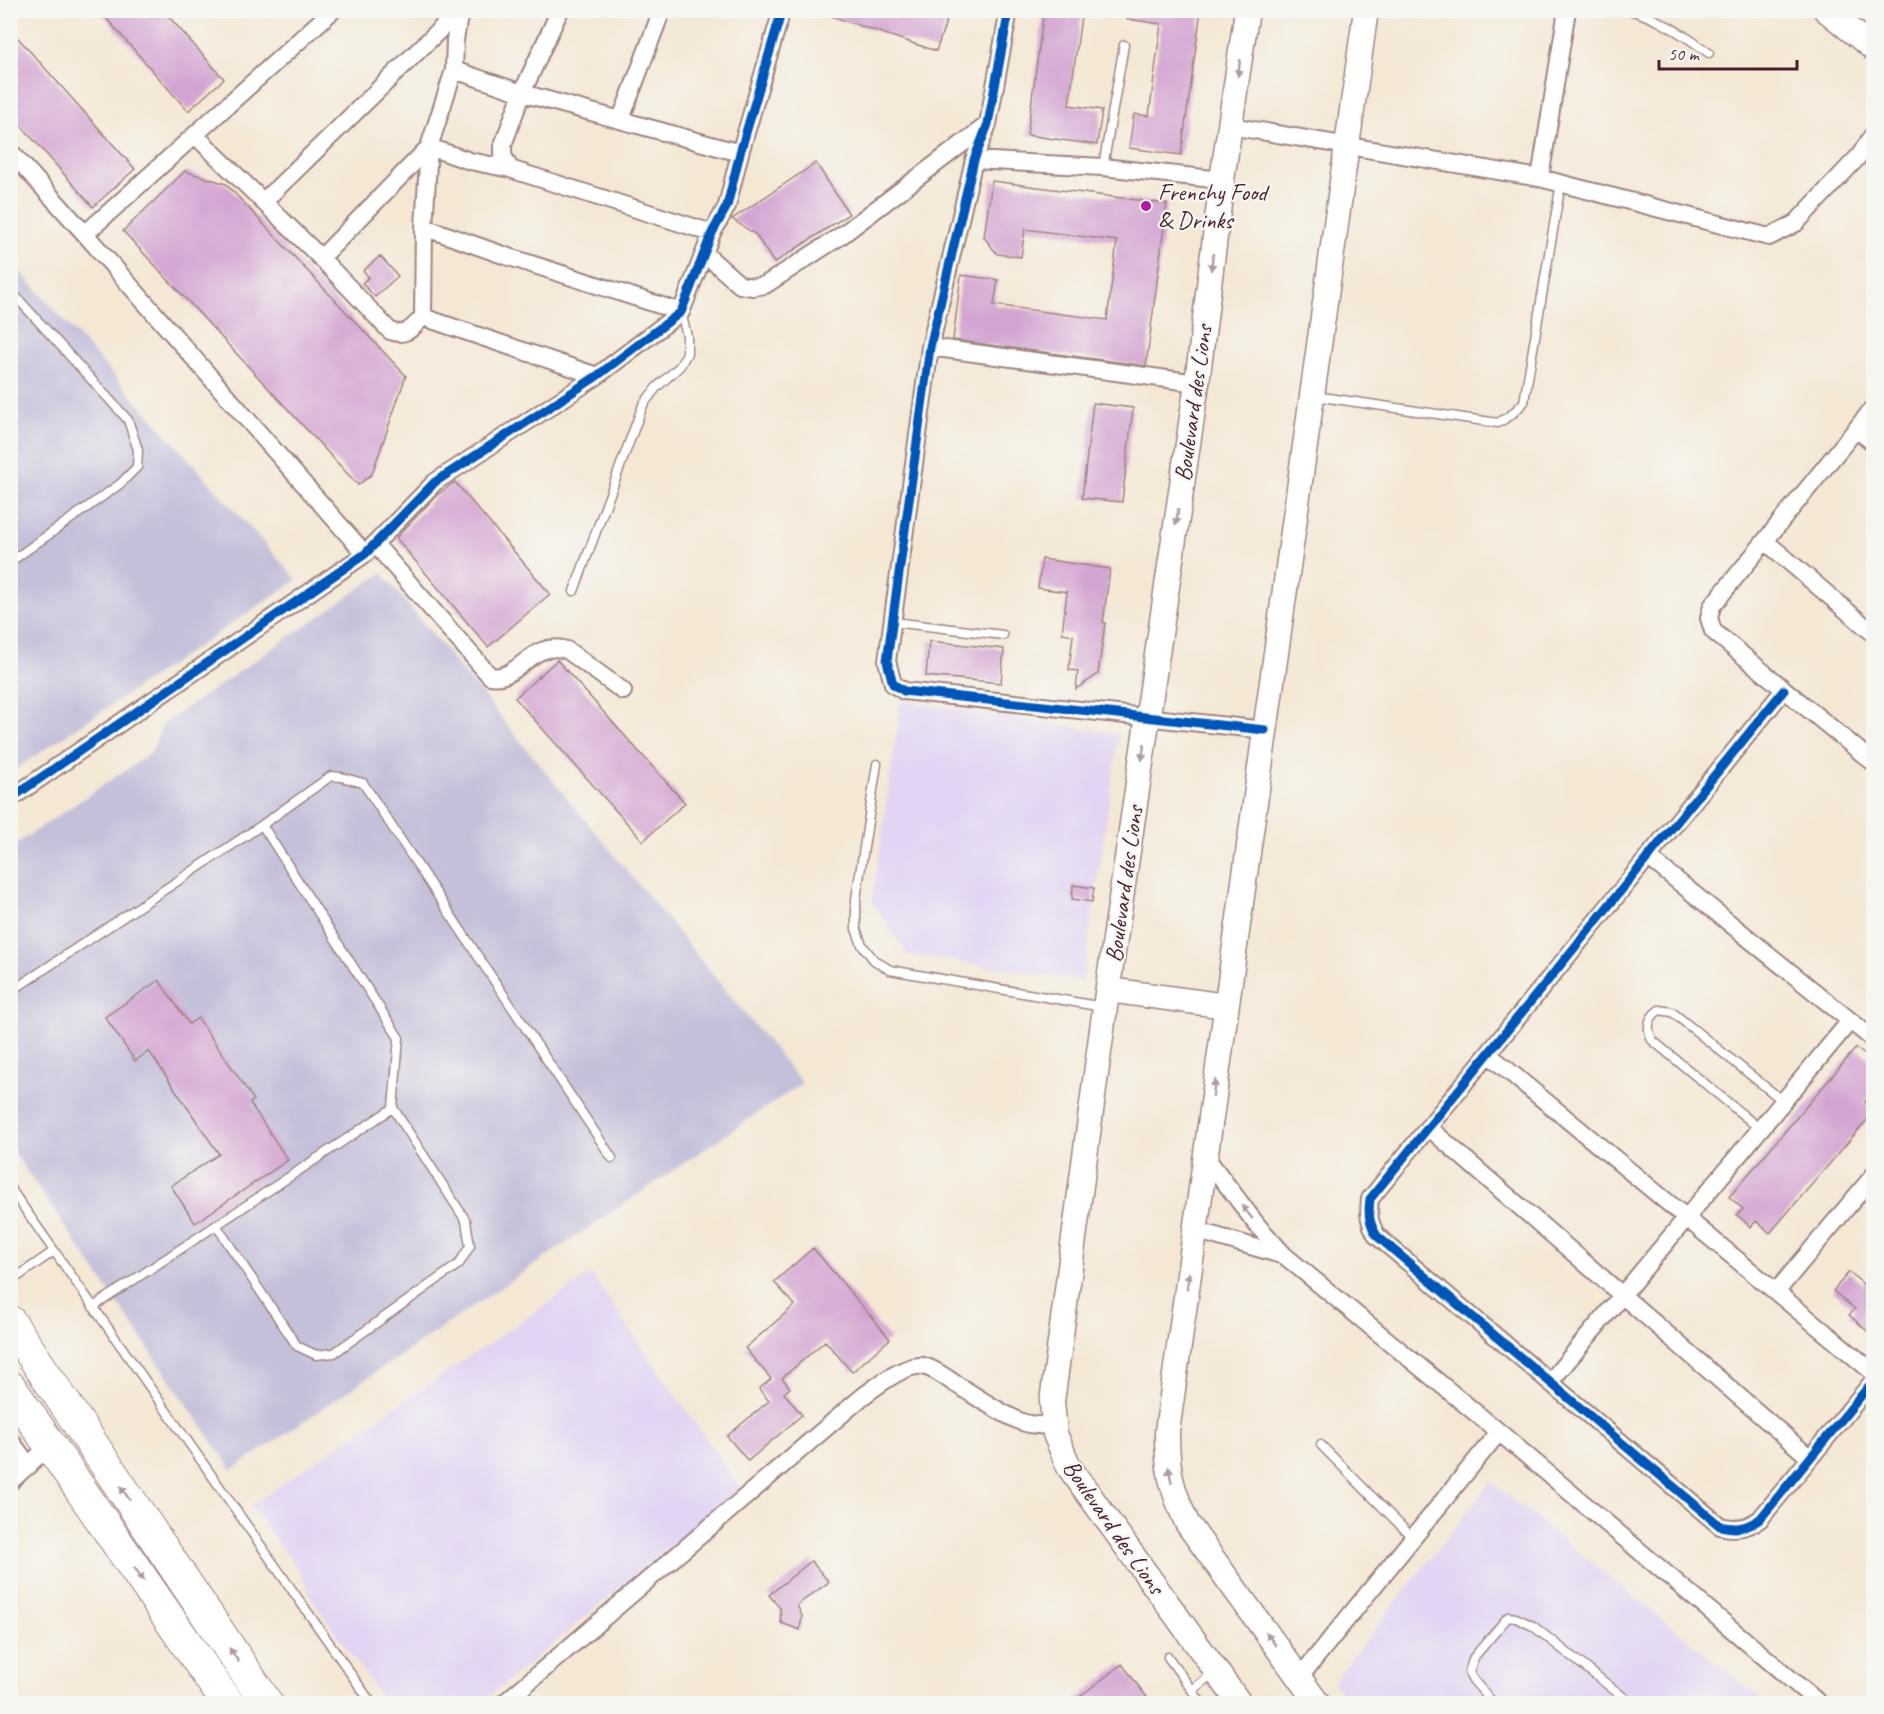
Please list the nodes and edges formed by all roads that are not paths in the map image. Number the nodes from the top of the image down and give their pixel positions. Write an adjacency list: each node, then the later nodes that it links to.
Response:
1 (333, 10): 21 (street)
2 (460, 10): 15 (street); 32 (street)
3 (560, 10): 16 (street)
4 (662, 10): 17 (street)
5 (782, 10): 25 (street)
6 (1009, 10): 18 (street)
7 (1247, 10): 19 (main road, Boulevard des Lions, one-way to 19)
8 (1366, 10): 22 (main road)
9 (1567, 10): 29 (street)
10 (1629, 10): 14 (lane)
11 (1826, 10): 13 (main road)
12 (1124, 45): 27 (lane)
13 (1874, 49)
14 (1709, 53)
15 (454, 70): 16 (street); 23 (street)
16 (522, 93): 17 (street); 28 (street)
17 (621, 119): 25 (street)
18 (988, 124): 26 (street); 36 (street)
19 (1230, 126): 22 (street); 30 (main road, Boulevard des Lions)
20 (1874, 133): 31 (street)
21 (195, 135): 32 (street); 35 (street)
22 (1348, 145): 29 (street); 44 (main road)
23 (429, 147): 28 (street); 33 (street); 37 (street)
24 (10, 152): 35 (street)
25 (740, 153): 34 (street)
26 (974, 160): 27 (street); 41 (street)
27 (1103, 167): 30 (street)
28 (510, 169): 34 (street)
29 (1540, 178): 31 (street)
30 (1222, 180): 43 (main road, Boulevard des Lions, one-way to 43)
31 (1561, 183): 44 (lane)
32 (262, 202): 37 (street)
33 (424, 226): 39 (street); 40 (street)
34 (712, 233): 36 (street)
35 (85, 234): 49 (street)
36 (704, 253): 39 (street)
37 (321, 258): 40 (street)
38 (10, 290): 50 (lane)
39 (681, 312): 42 (street); 51 (lane)
40 (423, 317): 42 (street)
41 (930, 347): 43 (street); 52 (street)
42 (597, 376): 49 (street)
43 (1197, 383): 57 (main road, Boulevard des Lions, one-way to 57)
44 (1313, 396): 58 (main road)
45 (1874, 407): 46 (street)
46 (1856, 429): 47 (street); 48 (street)
47 (1874, 443)
48 (1765, 541): 53 (street); 55 (street)
49 (370, 549): 56 (street); 61 (street)
50 (10, 562)
51 (574, 591)
52 (893, 622): 54 (lane); 57 (street)
53 (1874, 634)
54 (1003, 635)
55 (1784, 690): 59 (street); 63 (street)
56 (623, 691)
57 (1148, 717): 58 (street); 65 (main road, Boulevard des Lions, one-way to 65)
58 (1265, 730): 66 (main road)
59 (1874, 763)
60 (876, 764): 65 (lane)
61 (10, 799)
62 (262, 825): 64 (lane); 71 (lane); 75 (lane)
63 (1648, 857): 67 (street); 69 (street)
64 (10, 992)
65 (1107, 998): 66 (main road); 92 (main road, Boulevard des Lions)
66 (1226, 1006): 74 (main road, one-way to 66)
67 (1850, 1021): 68 (street); 70 (street)
68 (1874, 1040)
69 (1488, 1054): 72 (street); 78 (street)
70 (1783, 1101): 73 (street); 73 (lane)
71 (393, 1108): 79 (lane); 79 (lane)
72 (1428, 1127): 85 (street); 90 (street)
73 (1760, 1129): 78 (street)
74 (1204, 1156): 80 (main road); 82 (street, one-way to 74)
75 (612, 1158)
76 (1874, 1175): 84 (street)
77 (10, 1188): 81 (lane)
78 (1686, 1218): 84 (street); 85 (street)
79 (216, 1225): 86 (lane)
80 (1195, 1230): 82 (street); 102 (main road, one-way to 80)
81 (54, 1251): 83 (lane); 86 (lane)
82 (1285, 1256): 93 (street)
83 (10, 1282)
84 (1776, 1292): 88 (street)
85 (1622, 1295): 90 (street); 97 (street)
86 (93, 1307): 106 (lane)
87 (10, 1322): 105 (highway, one-way to 87)
88 (1874, 1373)
89 (1874, 1380): 97 (street)
90 (1550, 1382): 97 (street)
91 (10, 1387): 96 (highway)
92 (1054, 1426): 101 (main road, Boulevard des Lions); 107 (street)
93 (1499, 1432): 99 (street); 113 (street)
94 (10, 1440): 96 (street)
95 (1321, 1445): 99 (lane)
96 (39, 1456): 98 (street); 104 (highway, one-way to 104)
97 (1810, 1458)
98 (10, 1482)
99 (1413, 1538): 102 (street)
100 (1168, 1657): 103 (lane)
101 (1216, 1671): 103 (lane); 109 (main road, Boulevard des Lions)
102 (1299, 1678): 110 (main road)
103 (1192, 1690): 108 (lane)
104 (228, 1704)
105 (267, 1704)
106 (372, 1704)
107 (503, 1704)
108 (1202, 1704)
109 (1240, 1704)
110 (1318, 1704)
111 (1494, 1704): 112 (lane)
112 (1632, 1704)
113 (1820, 1704)

